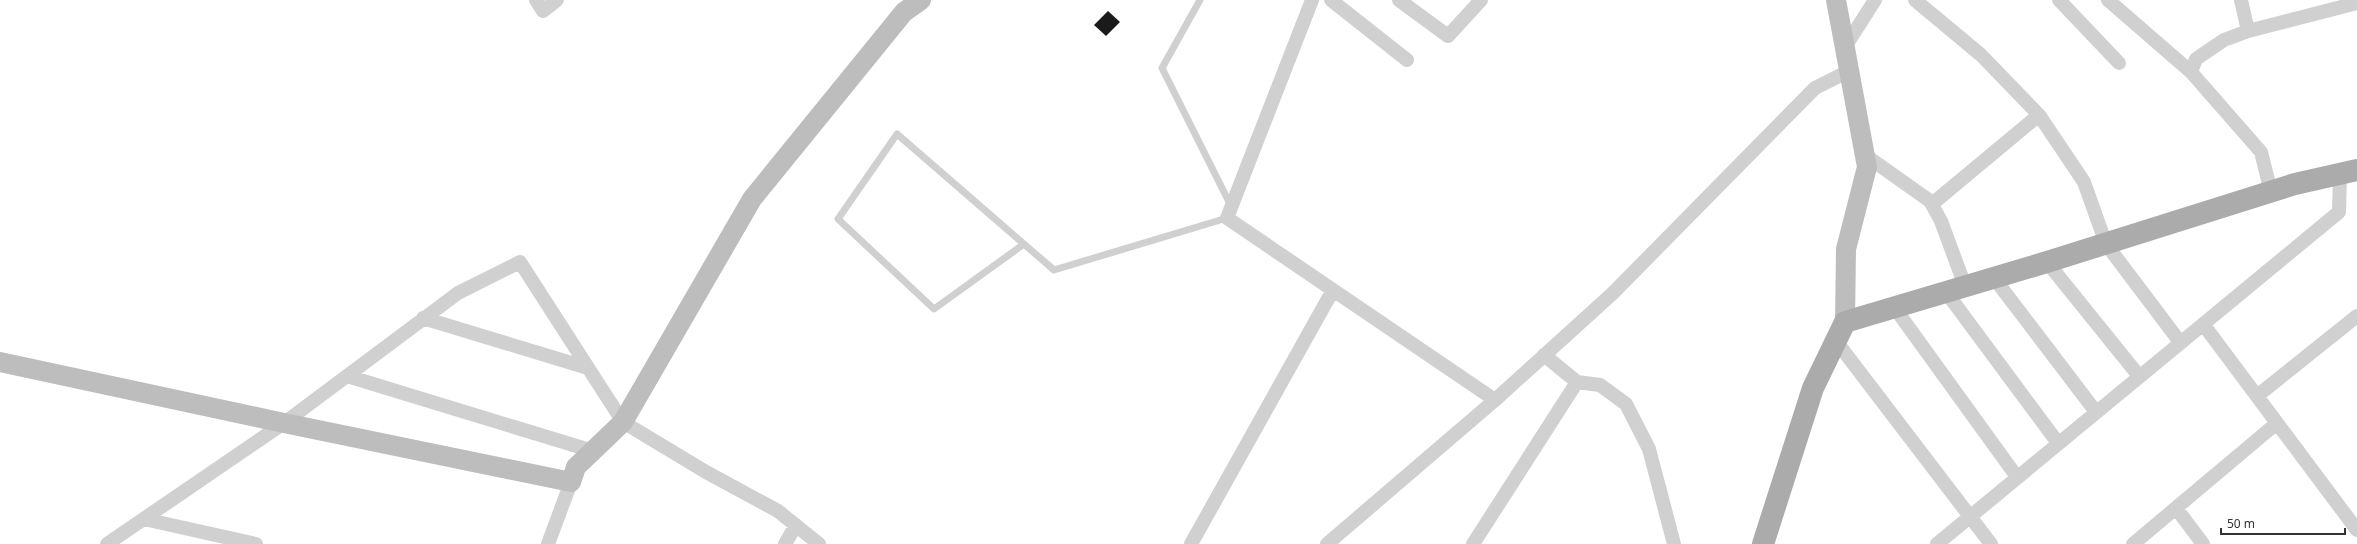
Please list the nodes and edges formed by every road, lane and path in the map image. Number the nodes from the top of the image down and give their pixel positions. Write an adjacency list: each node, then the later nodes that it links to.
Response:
1 (536, 0): 2 (street)
2 (557, 0)
3 (922, 0): 49 (street)
4 (1200, 0): 27 (lane)
5 (1312, 0): 27 (street)
6 (1331, 0): 18 (street)
7 (1399, 0): 8 (street)
8 (1481, 0)
9 (1836, 0): 17 (street)
10 (1875, 0): 17 (street)
11 (1915, 0): 22 (street)
12 (2059, 0): 19 (street)
13 (2108, 0): 21 (street)
14 (2241, 0): 16 (street)
15 (2357, 3): 16 (street)
16 (2248, 31): 21 (street)
17 (1845, 47): 20 (street)
18 (1407, 60)
19 (2119, 63)
20 (1849, 71): 23 (street); 40 (street)
21 (2191, 72): 25 (street)
22 (2039, 115): 26 (street); 29 (street)
23 (1865, 155): 26 (street); 38 (street)
24 (2348, 172): 25 (main road); 37 (street)
25 (2271, 192): 29 (main road)
26 (1932, 204): 32 (street)
27 (1229, 212): 28 (lane); 33 (street)
28 (1024, 244): 28 (lane)
29 (2106, 244): 30 (main road); 39 (street)
30 (2047, 262): 31 (main road); 44 (street)
31 (1994, 278): 32 (main road); 48 (street)
32 (1955, 289): 34 (main road); 52 (street)
33 (1333, 290): 47 (street); 66 (street)
34 (1894, 307): 38 (main road); 54 (street)
35 (2357, 316): 46 (street)
36 (423, 318): 42 (street); 42 (street); 43 (street)
37 (2203, 324): 39 (street); 46 (street)
38 (1840, 331): 57 (street); 70 (main road)
39 (2180, 342): 44 (street)
40 (1544, 355): 45 (street); 47 (street)
41 (0, 362): 50 (street)
42 (588, 368): 49 (street)
43 (347, 376): 50 (street); 53 (street)
44 (2139, 376): 48 (street)
45 (1577, 382): 68 (street); 69 (street)
46 (2257, 396): 51 (street)
47 (1495, 400): 67 (street)
48 (2096, 412): 52 (street)
49 (623, 422): 53 (street); 60 (street)
50 (284, 423): 55 (street); 58 (street)
51 (2277, 423): 56 (street); 59 (street)
52 (2058, 443): 54 (street)
53 (593, 451): 55 (street)
54 (2017, 477): 57 (street)
55 (571, 482): 63 (street)
56 (2176, 508): 73 (street); 74 (street)
57 (1970, 516): 71 (street); 72 (street)
58 (144, 519): 61 (street); 62 (street)
59 (2355, 522)
60 (796, 525): 64 (street); 65 (street)
61 (111, 543)
62 (256, 544)
63 (548, 544)
64 (785, 544)
65 (820, 544)
66 (1191, 544)
67 (1328, 544)
68 (1472, 544)
69 (1674, 544)
70 (1763, 544)
71 (1937, 544)
72 (1991, 544)
73 (2133, 544)
74 (2203, 544)

